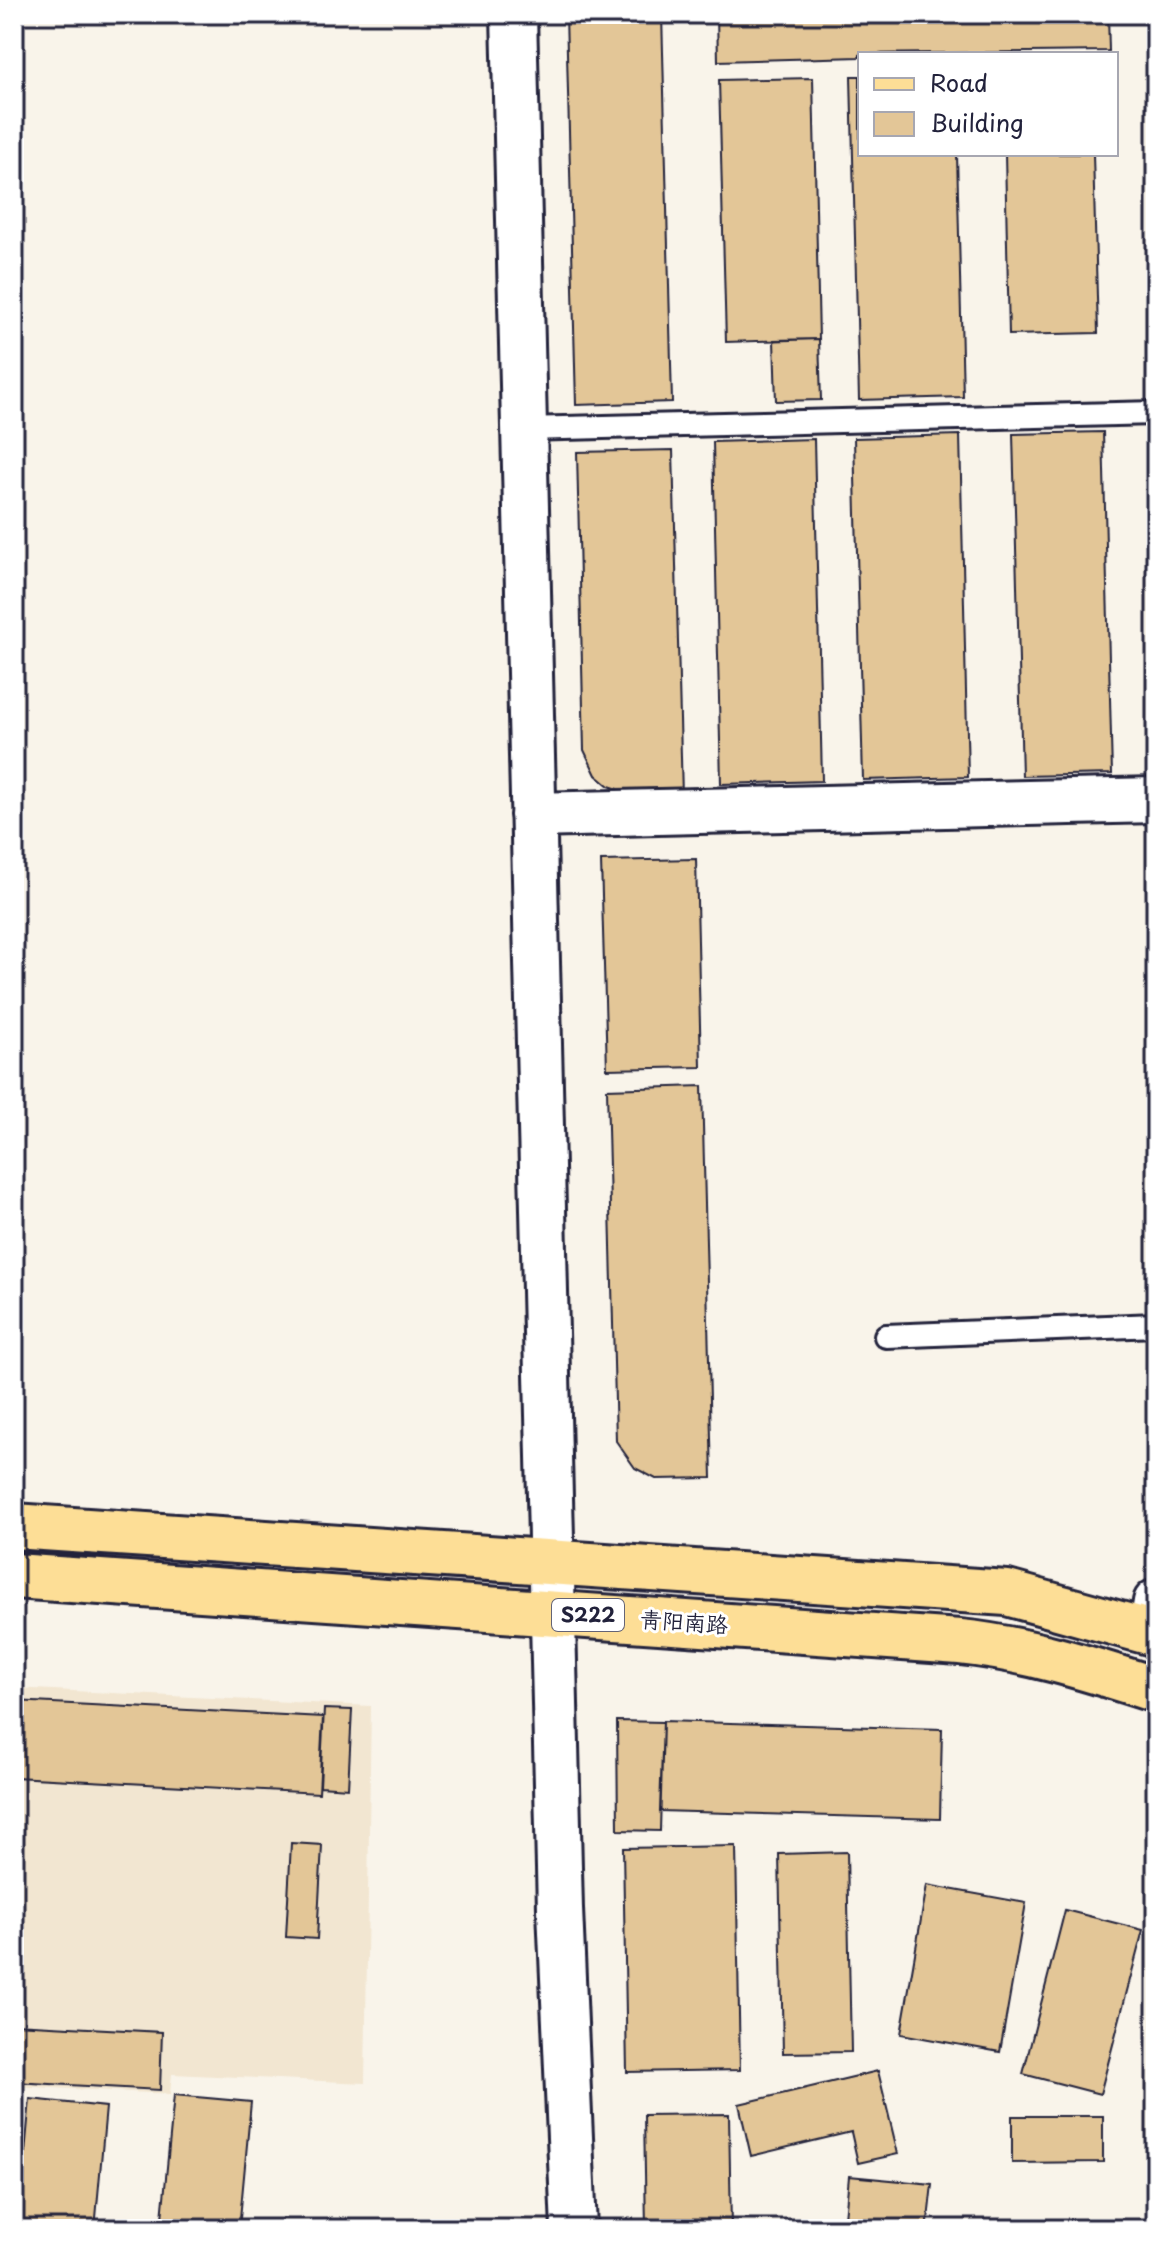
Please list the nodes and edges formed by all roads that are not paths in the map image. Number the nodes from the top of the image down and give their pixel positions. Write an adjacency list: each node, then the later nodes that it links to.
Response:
1 (514, 14): 3 (street)
2 (1156, 413): 3 (lane)
3 (524, 429): 5 (street)
4 (1156, 800): 5 (street)
5 (533, 815): 9 (street)
6 (1156, 1325): 7 (lane)
7 (886, 1336)
8 (14, 1526): 9 (main road, S222)
9 (552, 1561): 11 (street); 12 (main road, S222)
10 (14, 1576): 11 (main road, 青阳南路 / S222)
11 (553, 1613): 13 (main road, 青阳南路 / S222); 14 (street)
12 (1154, 1622)
13 (1156, 1690)
14 (574, 2229)

